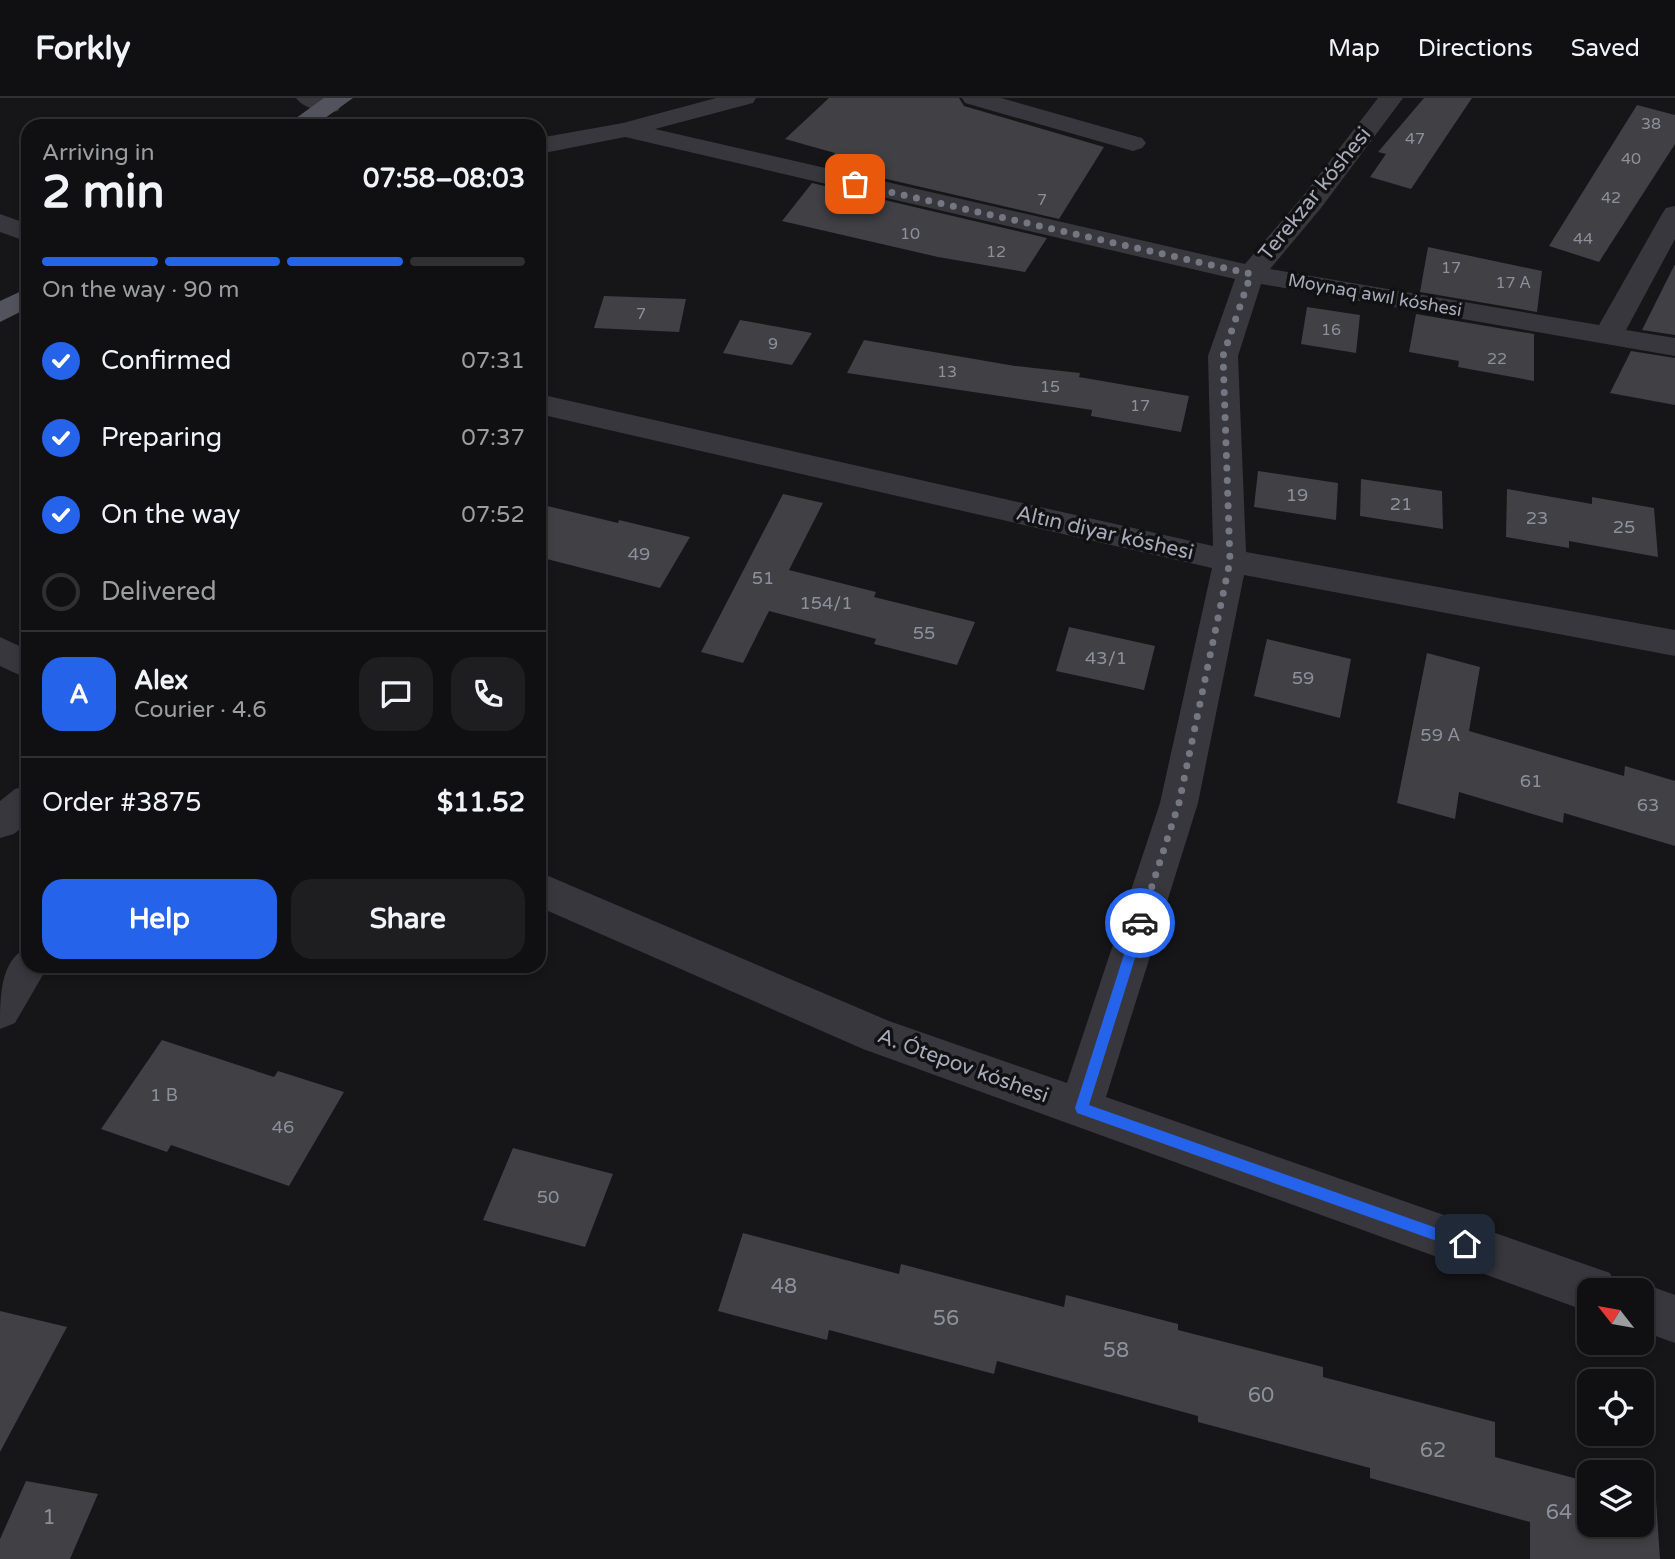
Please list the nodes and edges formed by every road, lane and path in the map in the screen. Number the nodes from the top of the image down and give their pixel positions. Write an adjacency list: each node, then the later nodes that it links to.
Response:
1 (744, 98): 6 (street, Moynaq awıl kóshesi)
2 (974, 98): 7 (street)
3 (1391, 98): 12 (street, Terekzar kóshesi)
4 (326, 101): 5 (main road)
5 (304, 119)
6 (625, 130): 8 (street, Moynaq awıl kóshesi); 12 (street, Moynaq awıl kóshesi)
7 (1133, 143)
8 (546, 145)
9 (1675, 214): 15 (street)
10 (0, 222): 11 (street)
11 (21, 231)
12 (1251, 274): 15 (street, Moynaq awıl kóshesi); 18 (street, Terekzar kóshesi)
13 (21, 300): 14 (main road)
14 (0, 313)
15 (1609, 334): 16 (street, Moynaq awıl kóshesi)
16 (1675, 347)
17 (546, 406): 18 (street, Altın diyar kóshesi)
18 (1230, 561): 19 (street, Altın diyar kóshesi); 27 (street, Terekzar kóshesi)
19 (1675, 643)
20 (0, 650): 21 (street)
21 (21, 662)
22 (21, 806): 23 (street)
23 (0, 823)
24 (546, 892): 27 (street, A. Ótepov kóshesi)
25 (23, 973): 26 (street)
26 (0, 1010)
27 (1081, 1108): 28 (street, A. Ótepov kóshesi)
28 (1577, 1284)
29 (1654, 1311): 30 (street)
30 (1675, 1319)

